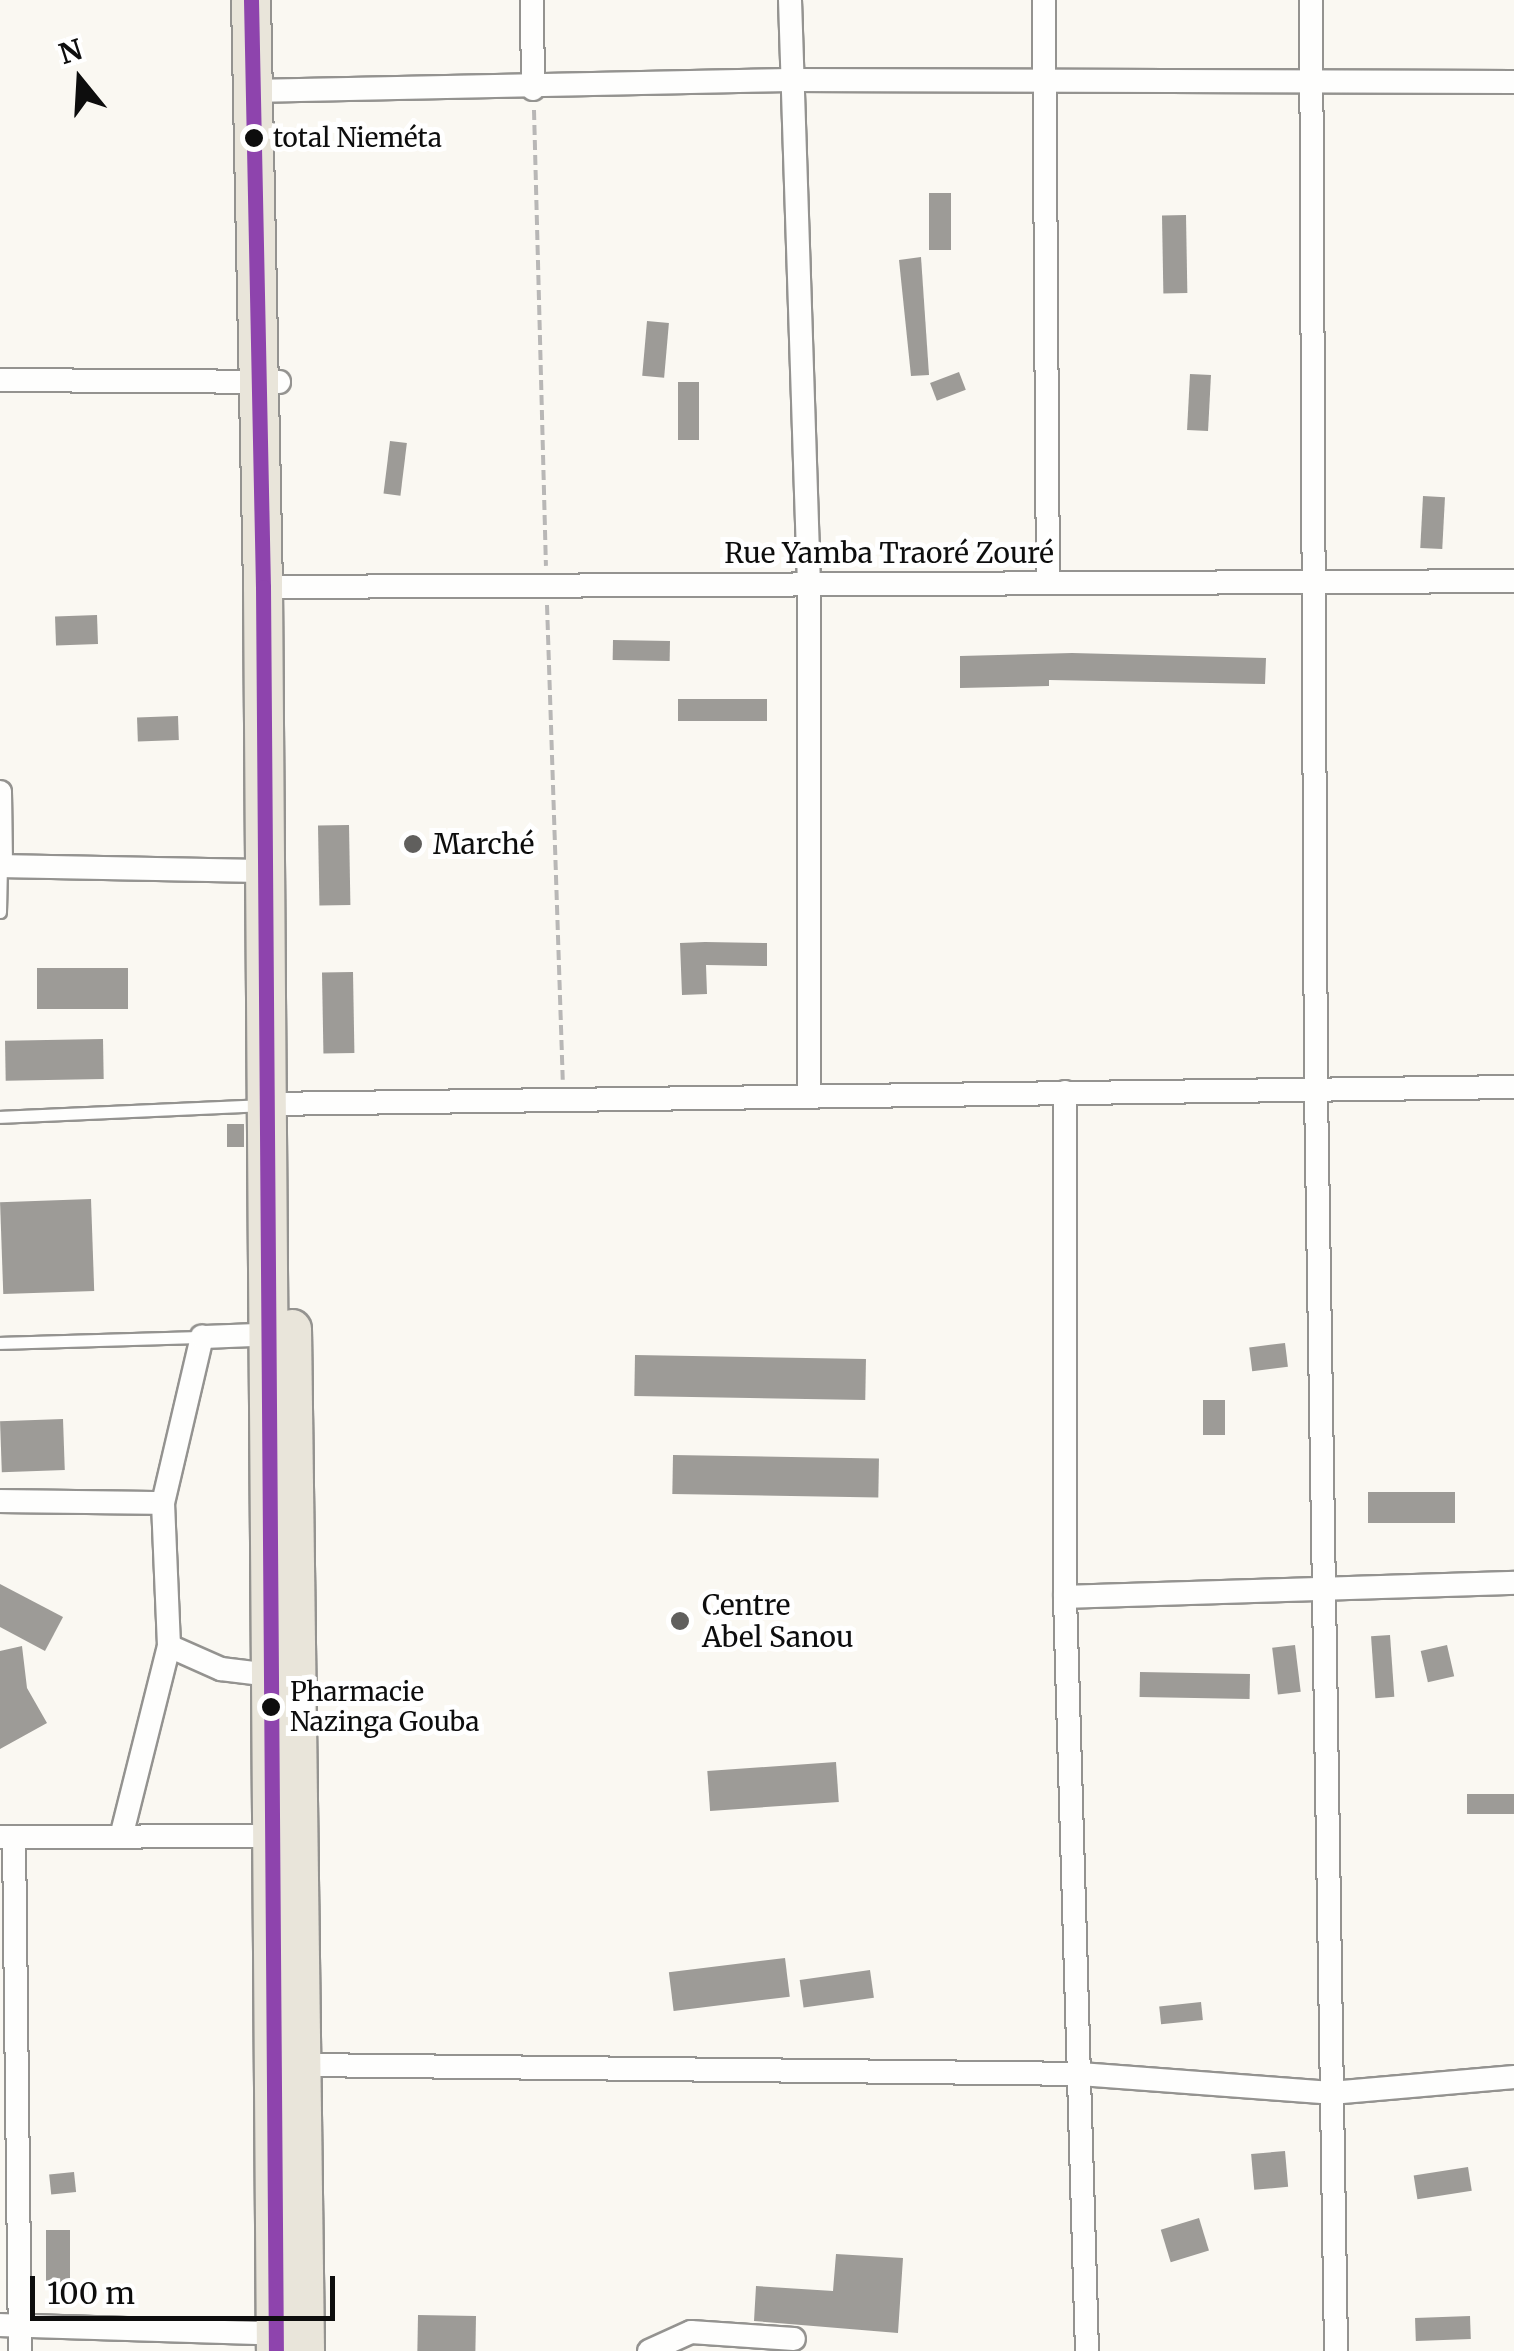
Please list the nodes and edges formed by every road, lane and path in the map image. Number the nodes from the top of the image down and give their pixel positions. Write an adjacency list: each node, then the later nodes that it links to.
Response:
1 (251, 0): 12 (main road)
2 (275, 0): 12 (main road)
3 (532, 0): 11 (street)
4 (790, 0): 9 (street)
5 (1044, 0): 8 (street)
6 (1311, 0): 7 (street)
7 (1312, 77): 8 (street); 10 (street); 19 (street)
8 (1043, 79): 9 (street); 16 (street)
9 (790, 80): 11 (street); 17 (street)
10 (1514, 82)
11 (533, 89): 12 (street)
12 (264, 90): 14 (main road)
13 (0, 380): 14 (street)
14 (269, 381): 18 (main road)
15 (1514, 580): 19 (street, Rue Yamba Traoré Zouré)
16 (1048, 583): 17 (street, Rue Yamba Traoré Zouré); 19 (street, Rue Yamba Traoré Zouré)
17 (809, 585): 18 (street, Rue Yamba Traoré Zouré); 27 (street)
18 (273, 586): 22 (main road); 28 (main road)
19 (1311, 586): 25 (street)
20 (0, 792): 21 (street)
21 (0, 866): 22 (street); 23 (lane)
22 (262, 871): 28 (main road)
23 (0, 912)
24 (1514, 1087): 25 (street)
25 (1316, 1090): 26 (street); 36 (street)
26 (1065, 1092): 27 (street); 37 (street)
27 (809, 1097): 28 (street)
28 (278, 1104): 29 (lane); 30 (main road)
29 (0, 1117)
30 (280, 1334): 31 (street); 39 (main road)
31 (202, 1336): 32 (lane); 34 (street)
32 (0, 1343)
33 (0, 1501): 34 (street)
34 (163, 1503): 38 (street)
35 (1514, 1583): 36 (street)
36 (1328, 1588): 37 (street); 46 (street)
37 (1065, 1597): 44 (street)
38 (169, 1646): 39 (street); 42 (street)
39 (283, 1676): 40 (main road)
40 (286, 1836): 42 (street); 43 (main road); 49 (main road)
41 (7, 1837): 42 (street); 47 (street)
42 (121, 1837)
43 (304, 2065): 44 (street); 49 (main road)
44 (1080, 2074): 46 (street); 52 (street)
45 (1514, 2076): 46 (street)
46 (1331, 2093): 53 (street)
47 (10, 2325): 49 (street); 50 (street)
48 (794, 2339): 51 (street)
49 (290, 2342)
50 (20, 2351)
51 (648, 2351)
52 (1087, 2351)
53 (1336, 2351)

